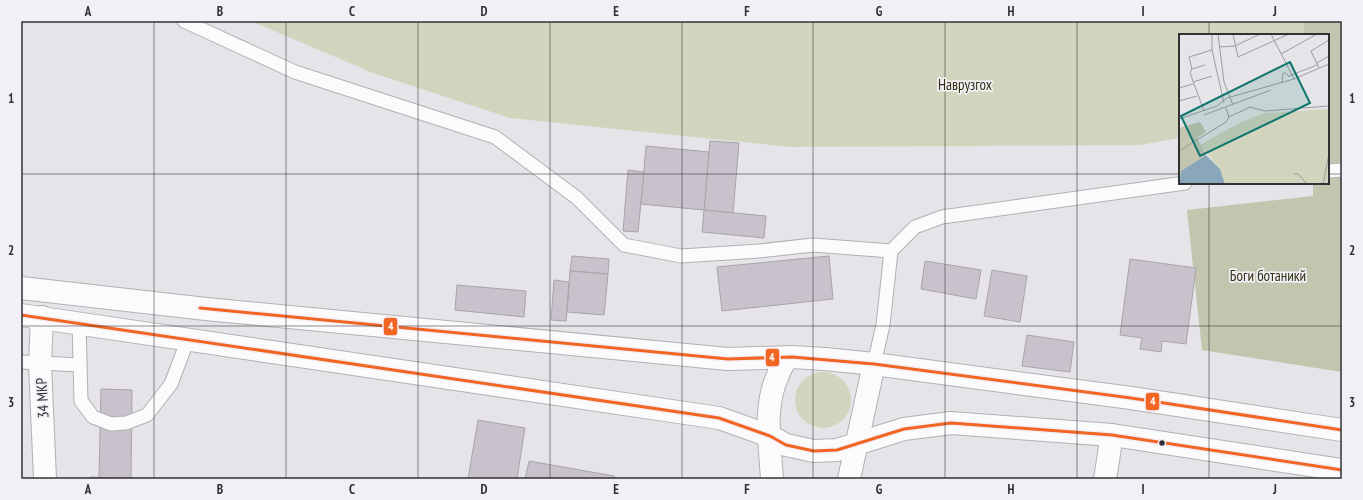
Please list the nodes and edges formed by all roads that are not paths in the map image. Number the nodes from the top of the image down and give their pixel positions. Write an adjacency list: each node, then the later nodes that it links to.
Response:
1 (184, 21): 5 (lane)
2 (1342, 170): 3 (lane)
3 (1329, 171)
4 (1179, 184): 5 (lane)
5 (891, 251): 13 (lane)
6 (31, 289): 8 (main road, 34 МКР); 11 (main road)
7 (21, 315): 8 (main road)
8 (42, 317): 9 (main road); 12 (main road, 34 МКР)
9 (79, 323): 10 (main road); 14 (lane)
10 (188, 339): 14 (lane); 17 (main road)
11 (786, 358): 13 (main road); 17 (main road)
12 (31, 363): 14 (lane); 20 (main road, 34 МКР)
13 (874, 364): 15 (main road); 18 (main road)
14 (80, 365)
15 (1342, 430)
16 (1112, 435): 18 (main road); 19 (main road); 23 (main road)
17 (770, 436): 18 (main road); 21 (main road)
18 (856, 444): 22 (main road)
19 (1342, 470)
20 (46, 479)
21 (772, 479)
22 (849, 479)
23 (1105, 479)

